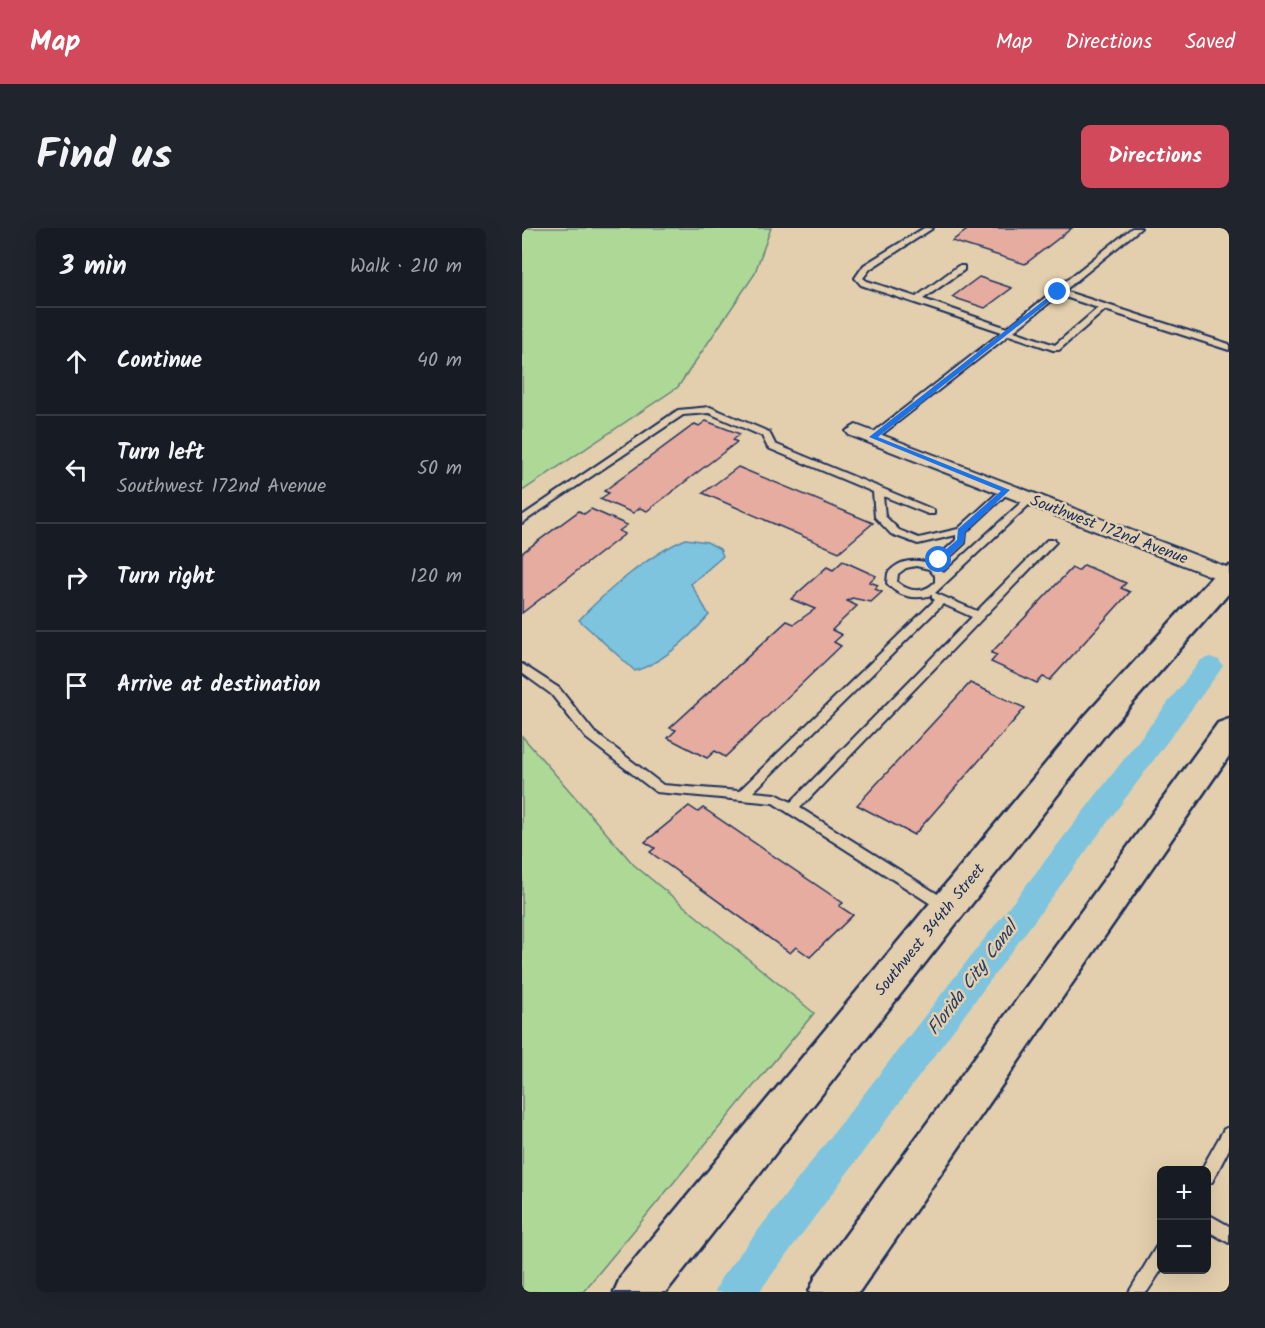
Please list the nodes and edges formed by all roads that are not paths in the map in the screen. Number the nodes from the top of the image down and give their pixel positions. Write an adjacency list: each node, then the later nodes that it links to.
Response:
1 (929, 228): 5 (lane)
2 (1137, 228): 4 (lane)
3 (962, 268): 5 (lane)
4 (1058, 292): 6 (lane); 7 (lane)
5 (917, 300): 7 (lane)
6 (1104, 307): 7 (lane); 8 (lane)
7 (1008, 331): 9 (lane)
8 (1229, 347)
9 (864, 434): 11 (street, Southwest 172nd Avenue)
10 (878, 490): 13 (lane); 14 (lane); 16 (lane)
11 (1006, 490): 12 (street, Southwest 172nd Avenue); 15 (lane)
12 (1029, 500): 19 (lane); 22 (street, Southwest 172nd Avenue)
13 (931, 512)
14 (522, 520)
15 (961, 531): 16 (lane); 17 (lane)
16 (918, 541): 20 (lane)
17 (959, 542): 19 (lane); 21 (lane)
18 (1051, 542): 26 (lane)
19 (976, 550): 23 (lane)
20 (910, 563): 21 (lane); 24 (lane)
21 (933, 567): 23 (lane)
22 (1229, 576): 31 (main road, Southwest 344th Street)
23 (940, 583): 24 (lane)
24 (932, 591): 25 (lane)
25 (941, 600): 26 (lane); 29 (lane)
26 (978, 616): 30 (lane)
27 (522, 668): 29 (lane)
28 (1229, 731): 38 (main road)
29 (742, 796): 30 (lane)
30 (792, 809): 31 (lane)
31 (948, 908): 37 (main road, Southwest 344th Street)
32 (1229, 1134): 33 (lane)
33 (1211, 1168)
34 (1211, 1224): 35 (lane)
35 (1229, 1235)
36 (1157, 1260): 39 (lane)
37 (637, 1292)
38 (832, 1292)
39 (1137, 1292)

